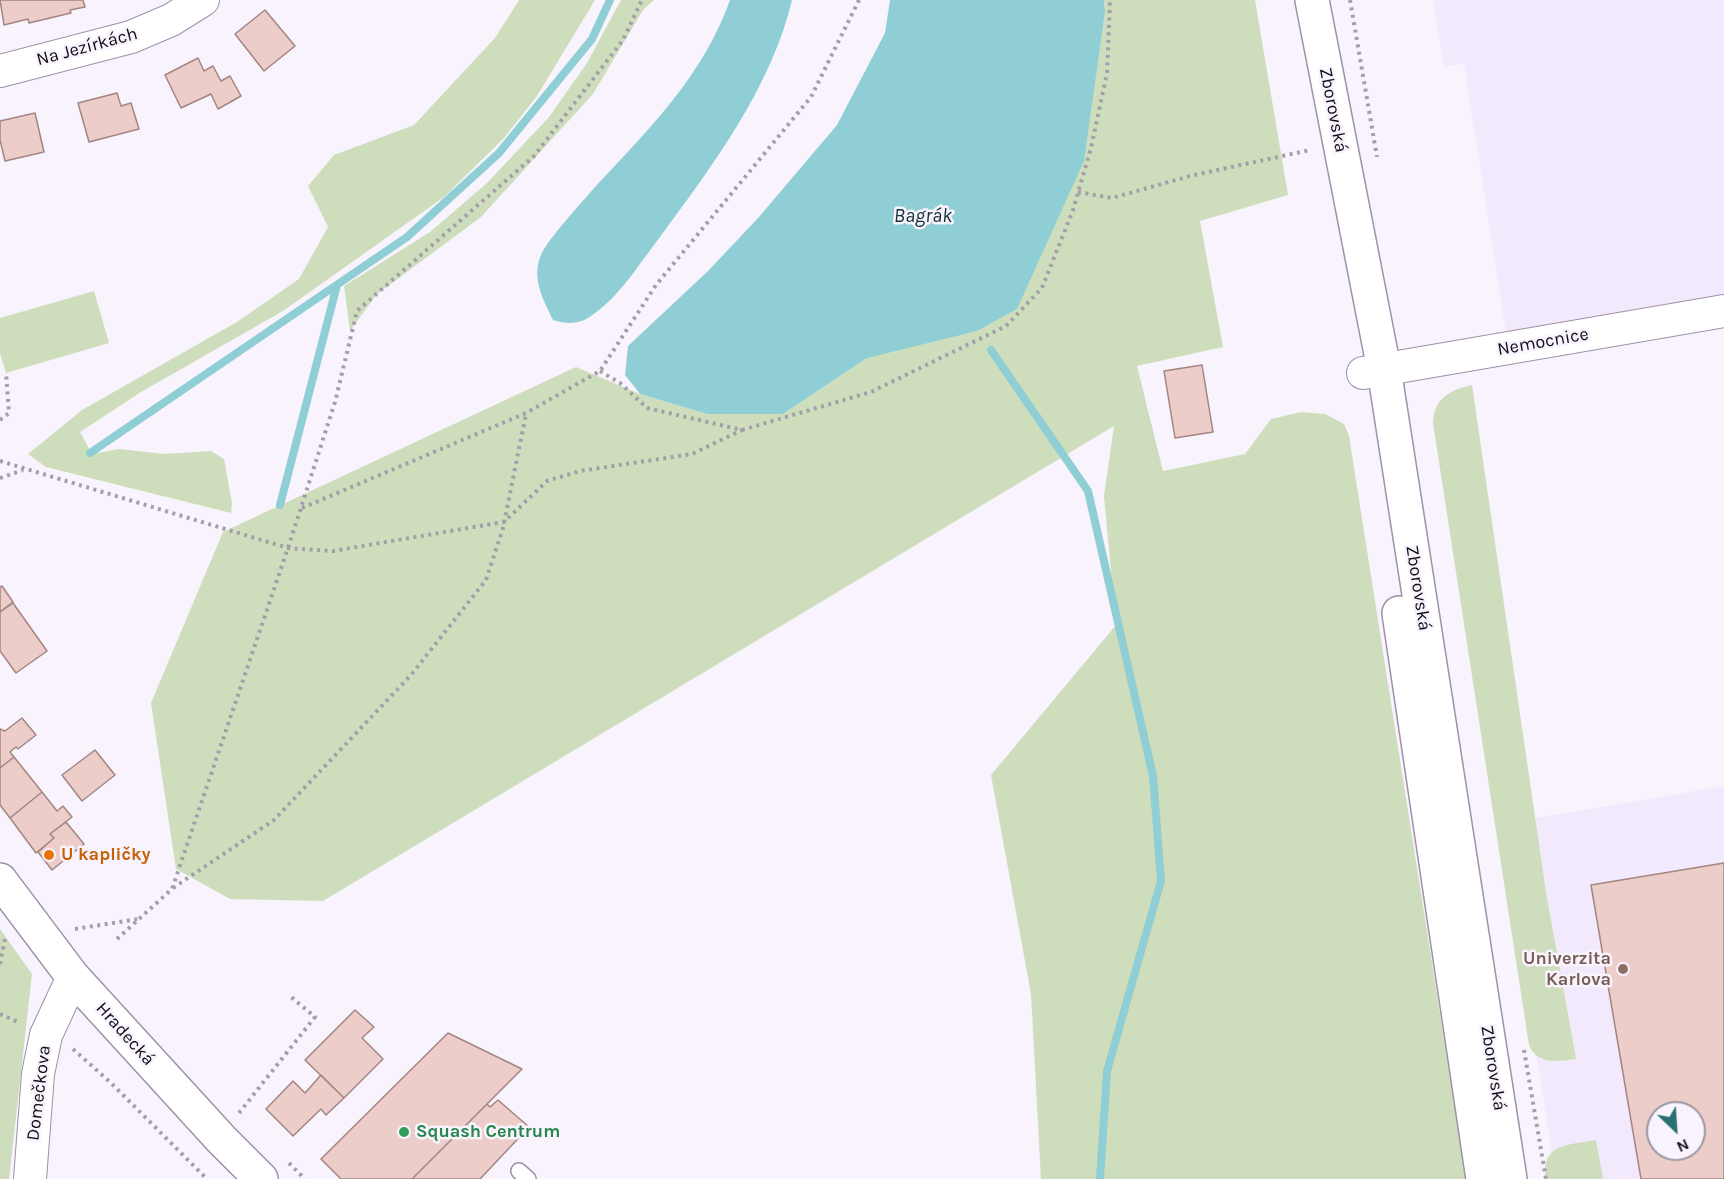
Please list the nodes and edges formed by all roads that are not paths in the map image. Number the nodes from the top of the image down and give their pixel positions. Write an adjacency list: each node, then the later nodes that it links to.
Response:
1 (203, 0): 4 (street, Na Jezírkách)
2 (1307, 0): 6 (street, Zborovská)
3 (1312, 0): 6 (street, Zborovská)
4 (0, 71)
5 (1724, 311): 6 (street, Nemocnice)
6 (1373, 371): 11 (street, Zborovská); 12 (street, Zborovská)
7 (0, 880): 8 (street, Hradecká)
8 (73, 977): 9 (street, Domečkova); 10 (street, Hradecká)
9 (30, 1179)
10 (261, 1179)
11 (1483, 1179)
12 (1510, 1179)

